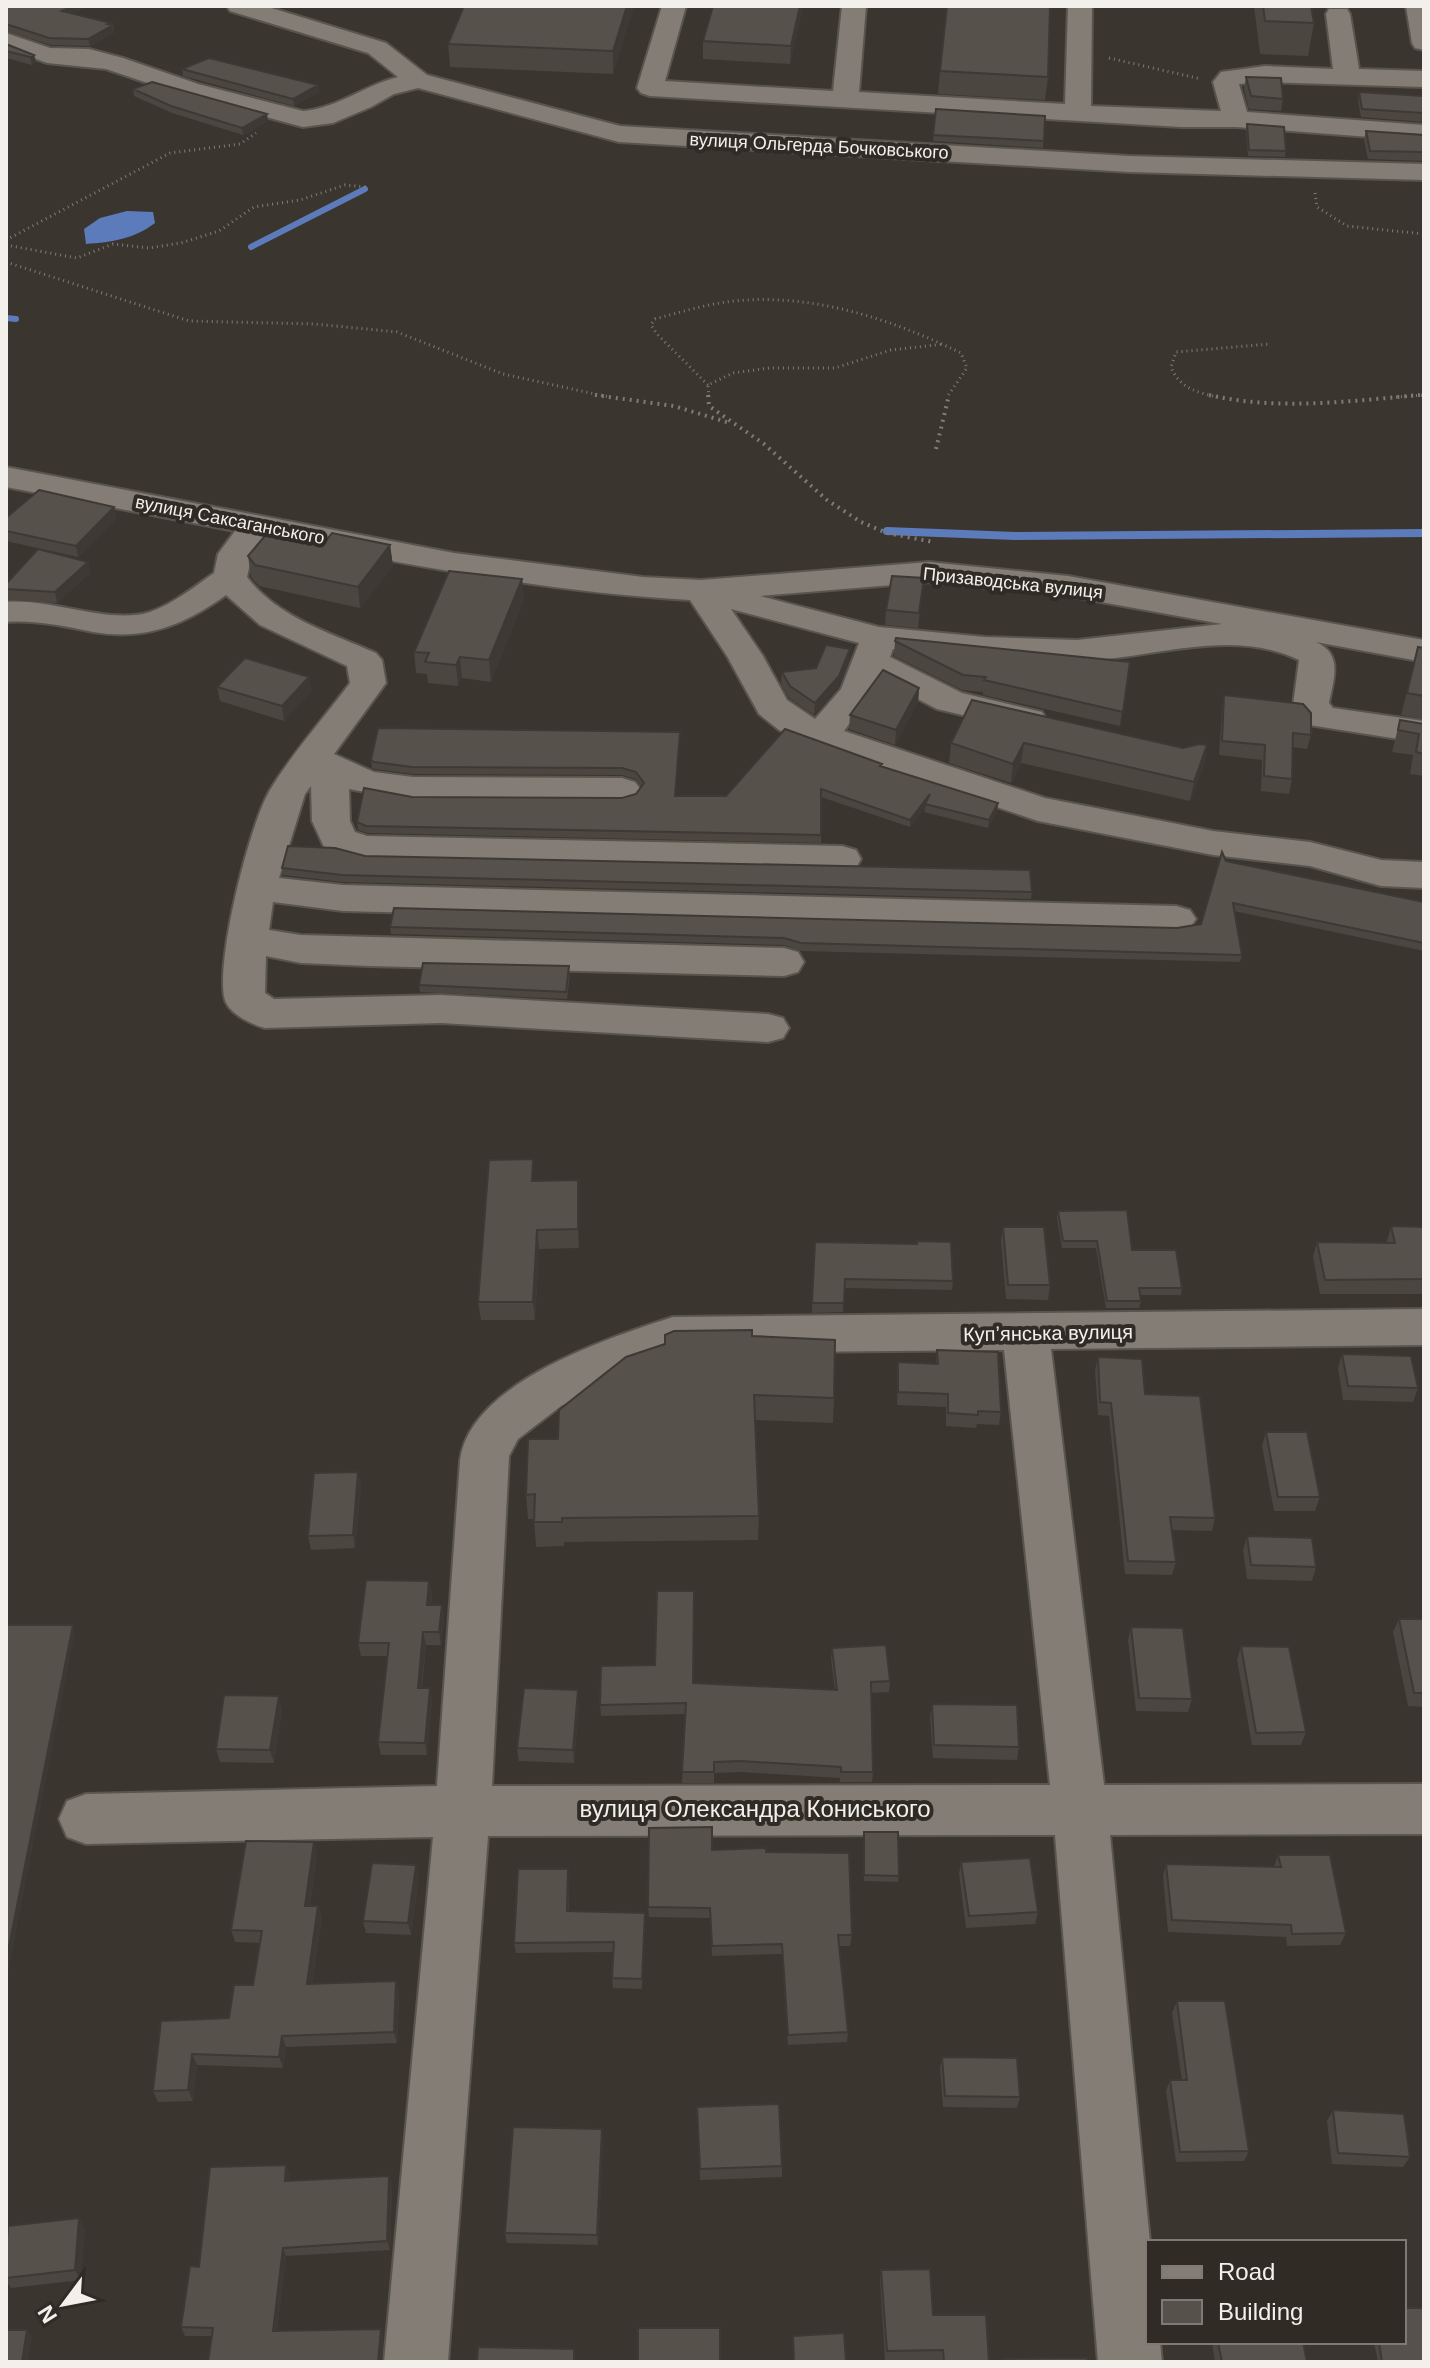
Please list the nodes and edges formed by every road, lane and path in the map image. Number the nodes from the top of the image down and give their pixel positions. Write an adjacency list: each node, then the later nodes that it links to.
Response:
1 (239, 6): 11 (street, вулиця Ольгерда Бочковського)
2 (674, 6): 14 (street)
3 (854, 6): 14 (street)
4 (1080, 6): 9 (street)
5 (1418, 6): 8 (street)
6 (1338, 14): 13 (street)
7 (6, 40): 17 (street)
8 (1424, 43)
9 (1080, 52): 12 (path); 16 (street)
10 (1424, 79): 13 (street)
11 (418, 80): 17 (street); 21 (street, вулиця Ольгерда Бочковського)
12 (1226, 82): 13 (street); 18 (street)
13 (1333, 82): 15 (street); 19 (street)
14 (845, 100): 16 (street)
15 (1424, 100)
16 (1078, 113): 18 (street)
17 (284, 116): 25 (path)
18 (1236, 119): 19 (street)
19 (1333, 126): 20 (street)
20 (1424, 133)
21 (1310, 169): 22 (street, вулиця Ольгерда Бочковського); 24 (path)
22 (1424, 172)
23 (367, 187): 25 (path)
24 (1424, 234)
25 (6, 243)
26 (6, 262): 31 (path)
27 (944, 344): 29 (path); 29 (path); 32 (path)
28 (1270, 344): 30 (path)
29 (708, 385): 31 (path)
30 (1424, 395)
31 (730, 423): 36 (path)
32 (936, 449)
33 (6, 477): 35 (street, вулиця Саксаганського)
34 (385, 523): 35 (street)
35 (267, 528): 37 (street, вулиця Саксаганського); 38 (street)
36 (947, 545)
37 (454, 563): 39 (street, Призаводська вулиця)
38 (230, 577): 40 (street); 47 (street)
39 (701, 590): 41 (street, Призаводська вулиця); 42 (street); 46 (street)
40 (6, 612)
41 (1300, 637): 42 (street); 43 (street, Призаводська вулиця); 45 (street)
42 (875, 650): 44 (street); 46 (street)
43 (1424, 651)
44 (1064, 728)
45 (1424, 732)
46 (820, 735): 50 (street)
47 (320, 762): 48 (street); 49 (street); 51 (street)
48 (622, 790)
49 (842, 859)
50 (1424, 875)
51 (257, 885): 52 (street); 53 (street)
52 (1176, 919)
53 (247, 939): 54 (street); 55 (street)
54 (784, 962)
55 (768, 1028)
56 (1424, 1327): 57 (street, Купʼянська вулиця)
57 (1026, 1334): 59 (street, Купʼянська вулиця); 60 (street)
58 (1424, 1809): 60 (street, вулиця Олександра Кониського)
59 (463, 1811): 60 (street, вулиця Олександра Кониського); 61 (street, вулиця Олександра Кониського); 62 (street)
60 (1080, 1811): 63 (street)
61 (86, 1819)
62 (416, 2362)
63 (1130, 2362)

